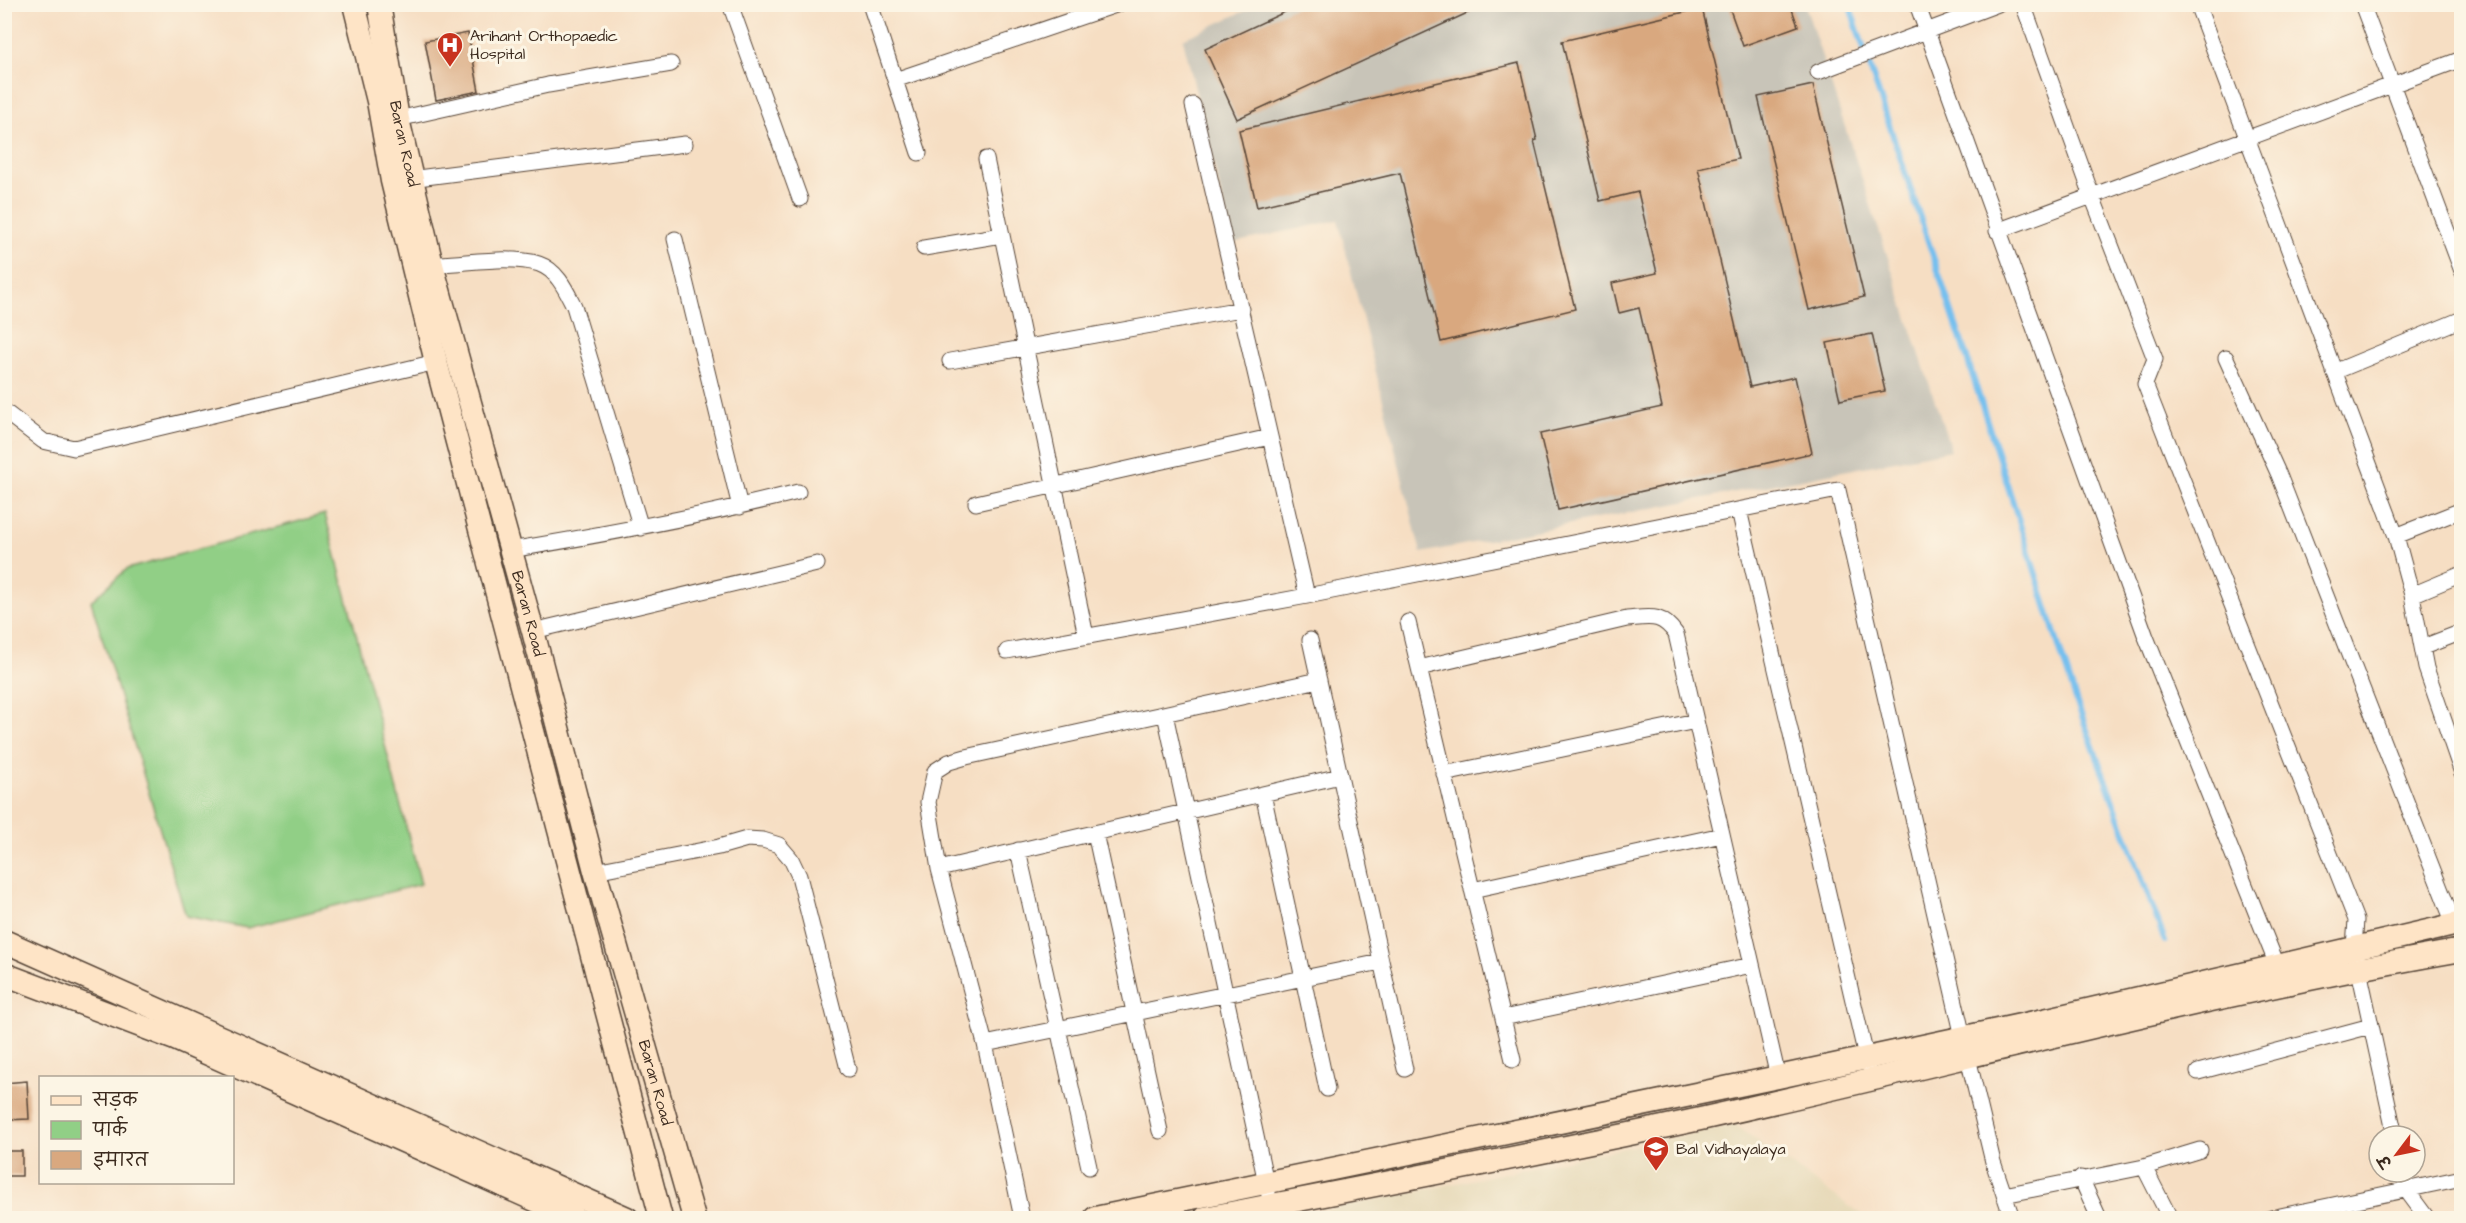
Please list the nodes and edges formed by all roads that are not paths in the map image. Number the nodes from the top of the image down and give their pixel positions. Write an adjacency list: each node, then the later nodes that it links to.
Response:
1 (354, 4): 23 (street, Baran Road)
2 (379, 4): 18 (street, Baran Road)
3 (730, 4): 25 (street)
4 (870, 4): 15 (street)
5 (1119, 4): 15 (street)
6 (1917, 4): 11 (street)
7 (1998, 4): 11 (street)
8 (2023, 4): 24 (street)
9 (2197, 4): 19 (street)
10 (2362, 4): 16 (street)
11 (1926, 32): 14 (street); 26 (street)
12 (2462, 59): 16 (street)
13 (671, 64): 18 (street)
14 (1818, 72)
15 (895, 80): 21 (street)
16 (2392, 85): 19 (street); 31 (street)
17 (1193, 105): 32 (street)
18 (398, 119): 23 (street, Baran Road)
19 (2247, 139): 24 (street); 38 (street)
20 (685, 144): 23 (street)
21 (919, 153)
22 (986, 159): 27 (street)
23 (403, 180): 30 (street, Baran Road); 36 (street, Baran Road)
24 (2092, 196): 26 (street); 79 (street)
25 (800, 199)
26 (1997, 231): 82 (street)
27 (1002, 235): 29 (street); 34 (street)
28 (675, 239): 44 (street)
29 (924, 248)
30 (432, 265): 47 (street); 49 (street, Baran Road)
31 (2462, 272)
32 (1240, 309): 34 (street); 40 (street)
33 (2462, 319): 38 (street)
34 (1026, 349): 37 (street); 41 (street)
35 (2226, 358): 76 (street)
36 (436, 362): 39 (street); 112 (street, Baran Road)
37 (950, 362)
38 (2334, 372): 48 (street)
39 (4, 411)
40 (1270, 437): 41 (street); 53 (street)
41 (1054, 486): 43 (street); 57 (street)
42 (798, 492): 44 (street)
43 (976, 503)
44 (740, 507): 47 (street)
45 (1739, 510): 53 (street); 91 (street); 95 (street)
46 (2462, 510): 48 (street)
47 (641, 528): 49 (street)
48 (2396, 536): 52 (street)
49 (510, 550): 55 (street, Baran Road)
50 (817, 564): 55 (street)
51 (2462, 574): 52 (street)
52 (2412, 595): 59 (street)
53 (1307, 596): 57 (street)
54 (1408, 622): 61 (street)
55 (533, 631): 74 (street, Baran Road)
56 (2462, 632): 59 (street)
57 (1086, 636): 60 (street)
58 (1310, 640): 62 (street)
59 (2423, 646): 66 (street)
60 (1007, 651)
61 (1419, 668): 64 (street); 65 (street)
62 (1319, 680): 63 (street); 67 (street)
63 (1165, 714): 69 (street); 73 (street)
64 (1696, 721): 65 (street); 71 (street)
65 (1444, 774): 75 (street)
66 (2462, 774)
67 (1340, 776): 68 (street); 80 (street)
68 (1263, 794): 69 (street); 84 (street)
69 (1186, 812): 70 (street); 85 (street)
70 (1095, 833): 72 (street); 86 (street)
71 (1722, 836): 75 (street); 81 (street)
72 (1018, 850): 73 (street); 89 (street)
73 (939, 869): 90 (street)
74 (595, 871): 93 (street); 113 (street, Baran Road)
75 (1472, 890): 87 (street)
76 (2458, 924): 79 (street)
77 (4, 941): 111 (street)
78 (2462, 950): 79 (street)
79 (2356, 958): 82 (street); 88 (street); 91 (street)
80 (1381, 962): 84 (street); 94 (street)
81 (1752, 964): 87 (street); 97 (street)
82 (2277, 965): 91 (street)
83 (4, 975): 110 (street)
84 (1303, 978): 85 (street); 98 (street)
85 (1225, 994): 86 (street); 108 (street)
86 (1134, 1013): 89 (street); 100 (street)
87 (1503, 1018): 92 (street)
88 (2371, 1026): 96 (street); 99 (street)
89 (1058, 1029): 90 (street); 102 (street)
90 (985, 1044): 114 (street)
91 (1965, 1047): 95 (street); 109 (street)
92 (1513, 1060)
93 (848, 1069)
94 (1405, 1069)
95 (1869, 1069): 97 (street); 108 (street)
96 (2198, 1072)
97 (1778, 1077): 108 (street)
98 (1327, 1089)
99 (2392, 1124)
100 (1160, 1131)
101 (2200, 1150): 103 (street)
102 (1089, 1167)
103 (2144, 1167): 104 (street); 119 (street)
104 (2081, 1178): 109 (street); 118 (street)
105 (2462, 1178): 107 (street)
106 (2406, 1184): 107 (street)
107 (2407, 1191): 120 (street); 121 (street)
108 (1268, 1194): 115 (street); 116 (street)
109 (2004, 1195): 117 (street)
110 (575, 1218)
111 (627, 1218)
112 (661, 1218)
113 (694, 1218)
114 (1022, 1218)
115 (1095, 1218)
116 (1205, 1218)
117 (2012, 1218)
118 (2099, 1218)
119 (2170, 1218)
120 (2271, 1218)
121 (2427, 1218)

